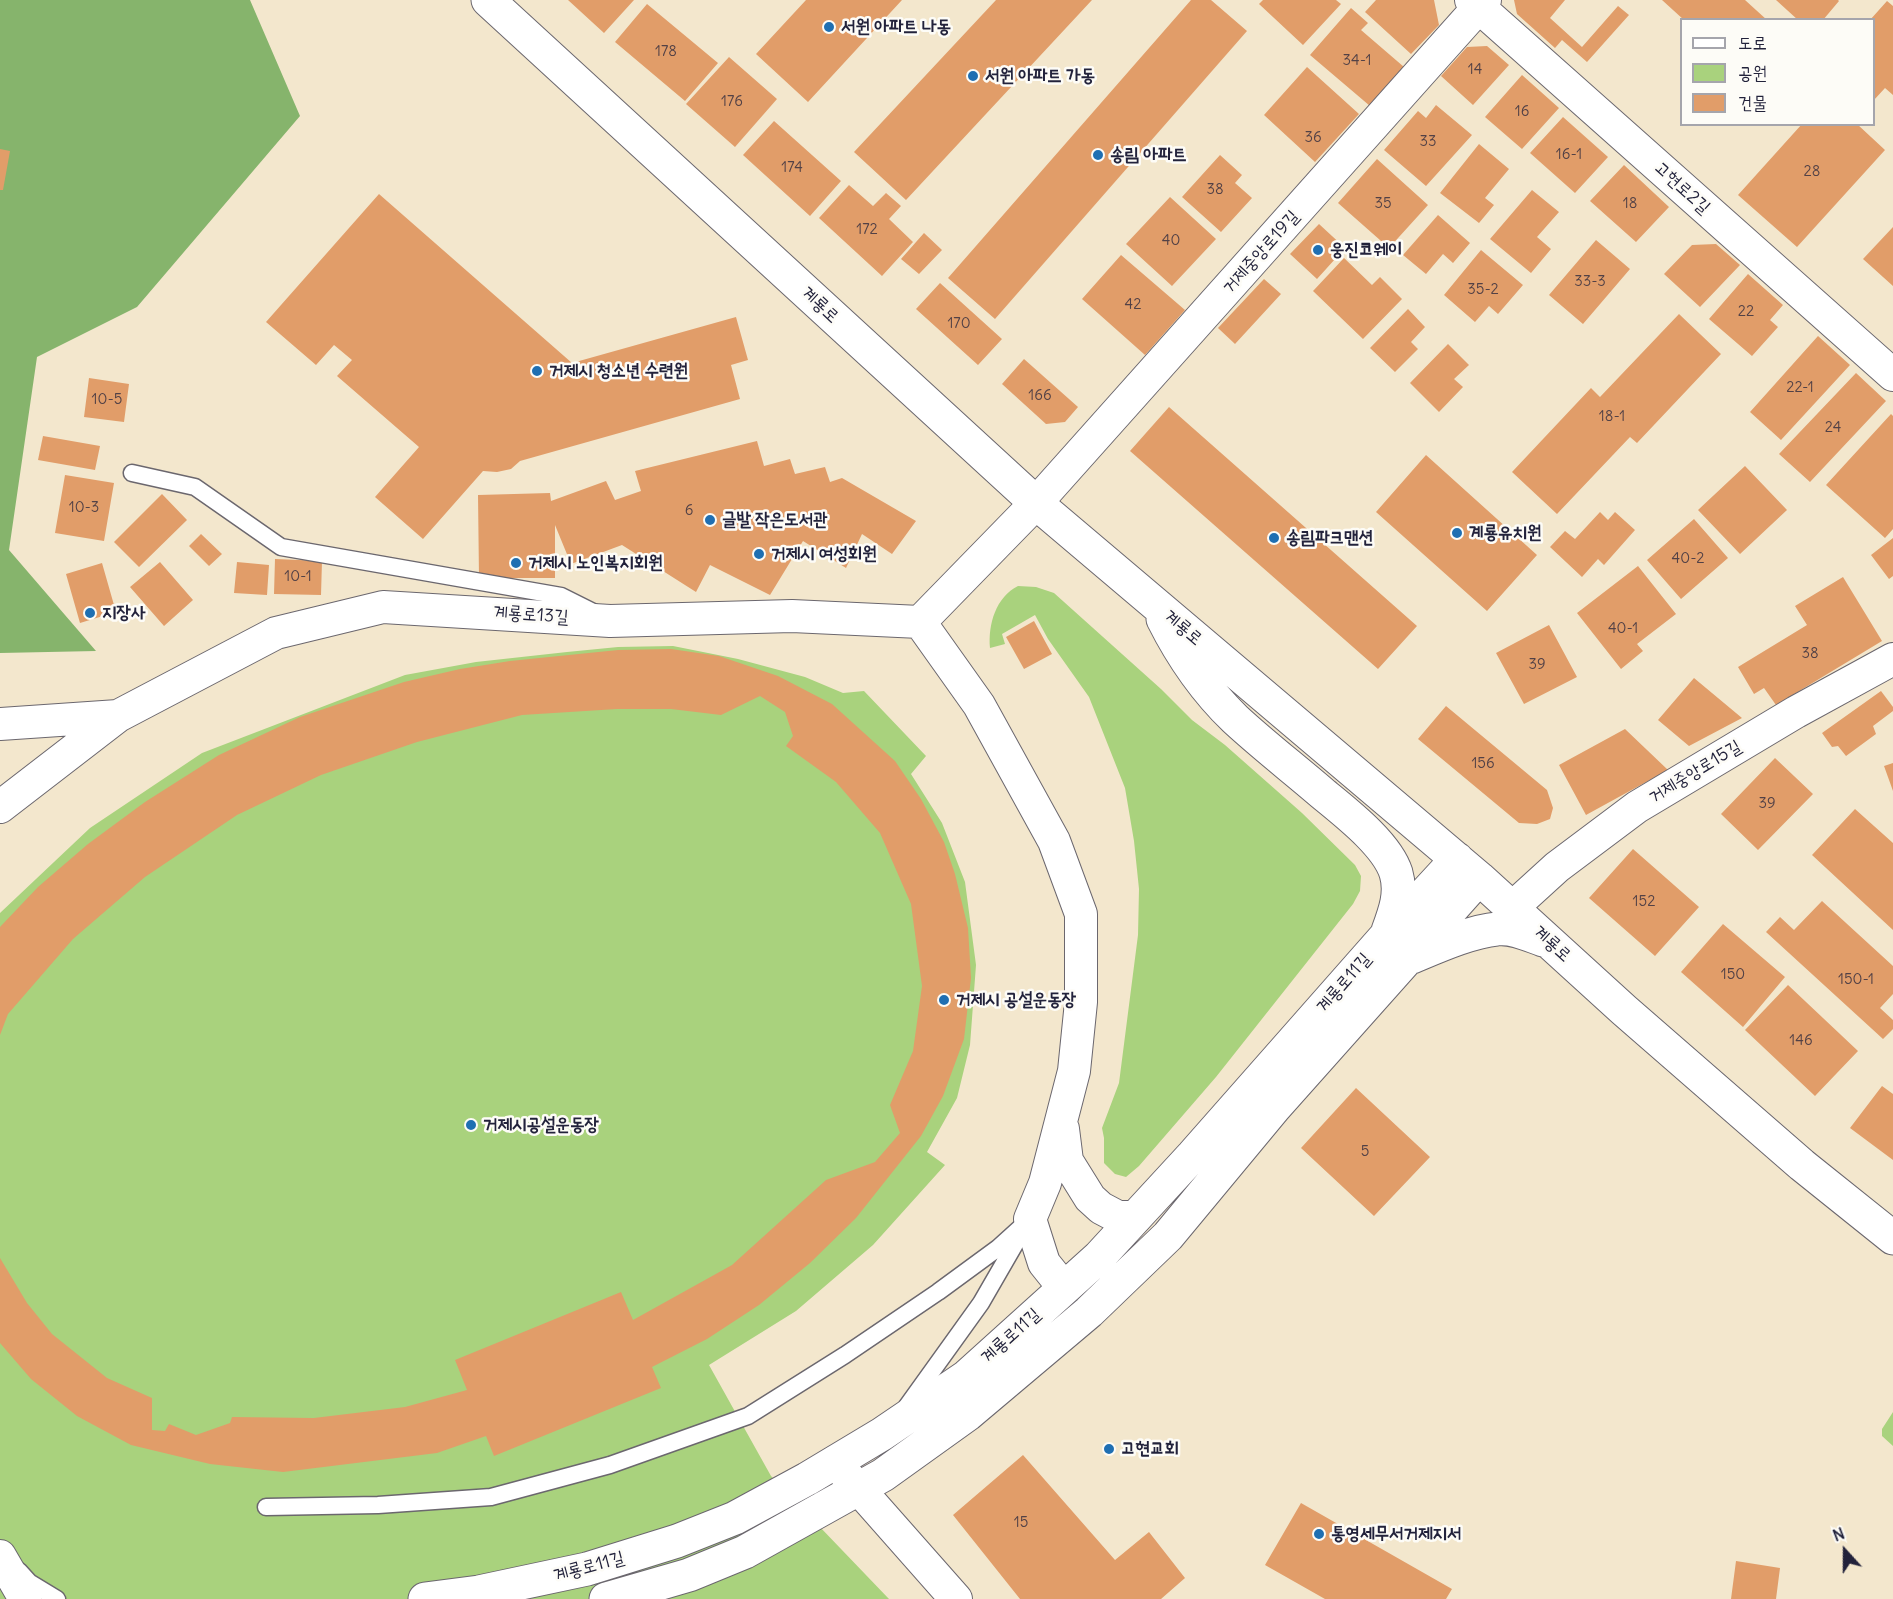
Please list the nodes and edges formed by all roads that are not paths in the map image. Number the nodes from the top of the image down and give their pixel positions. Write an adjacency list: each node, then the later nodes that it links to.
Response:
1 (488, 0): 5 (street, 계룡로)
2 (1478, 2): 3 (street, 고현로2길); 5 (street, 거제중앙로19길)
3 (1893, 375)
4 (132, 473): 7 (lane)
5 (1036, 503): 6 (street, 계룡로); 8 (street)
6 (1156, 604): 13 (street, 계룡로); 16 (street)
7 (610, 621): 8 (street, 계룡로13길); 10 (street, 계룡로13길)
8 (920, 621): 17 (street)
9 (1893, 659): 14 (street, 거제중앙로15길)
10 (118, 716): 11 (street, 계룡로13길); 12 (street)
11 (1, 723)
12 (0, 807)
13 (1468, 868): 14 (street, 계룡로); 16 (street, 계룡로11길)
14 (1512, 908): 15 (street, 계룡로)
15 (1551, 944): 16 (street); 20 (street, 계룡로)
16 (1395, 948): 18 (street, 계룡로11길); 24 (street, 계룡로11길)
17 (1062, 1120): 18 (street); 19 (street)
18 (1136, 1217): 21 (street, 계룡로11길)
19 (1030, 1219): 21 (street); 22 (lane); 25 (lane)
20 (1893, 1238)
21 (1064, 1288): 22 (street, 계룡로11길)
22 (888, 1430): 23 (street, 계룡로11길)
23 (835, 1462): 24 (street); 29 (street, 계룡로11길)
24 (858, 1489): 30 (street, 계룡로11길); 31 (street)
25 (266, 1507)
26 (0, 1554): 27 (street); 28 (lane)
27 (25, 1599)
28 (57, 1599)
29 (425, 1599)
30 (606, 1599)
31 (956, 1599)

